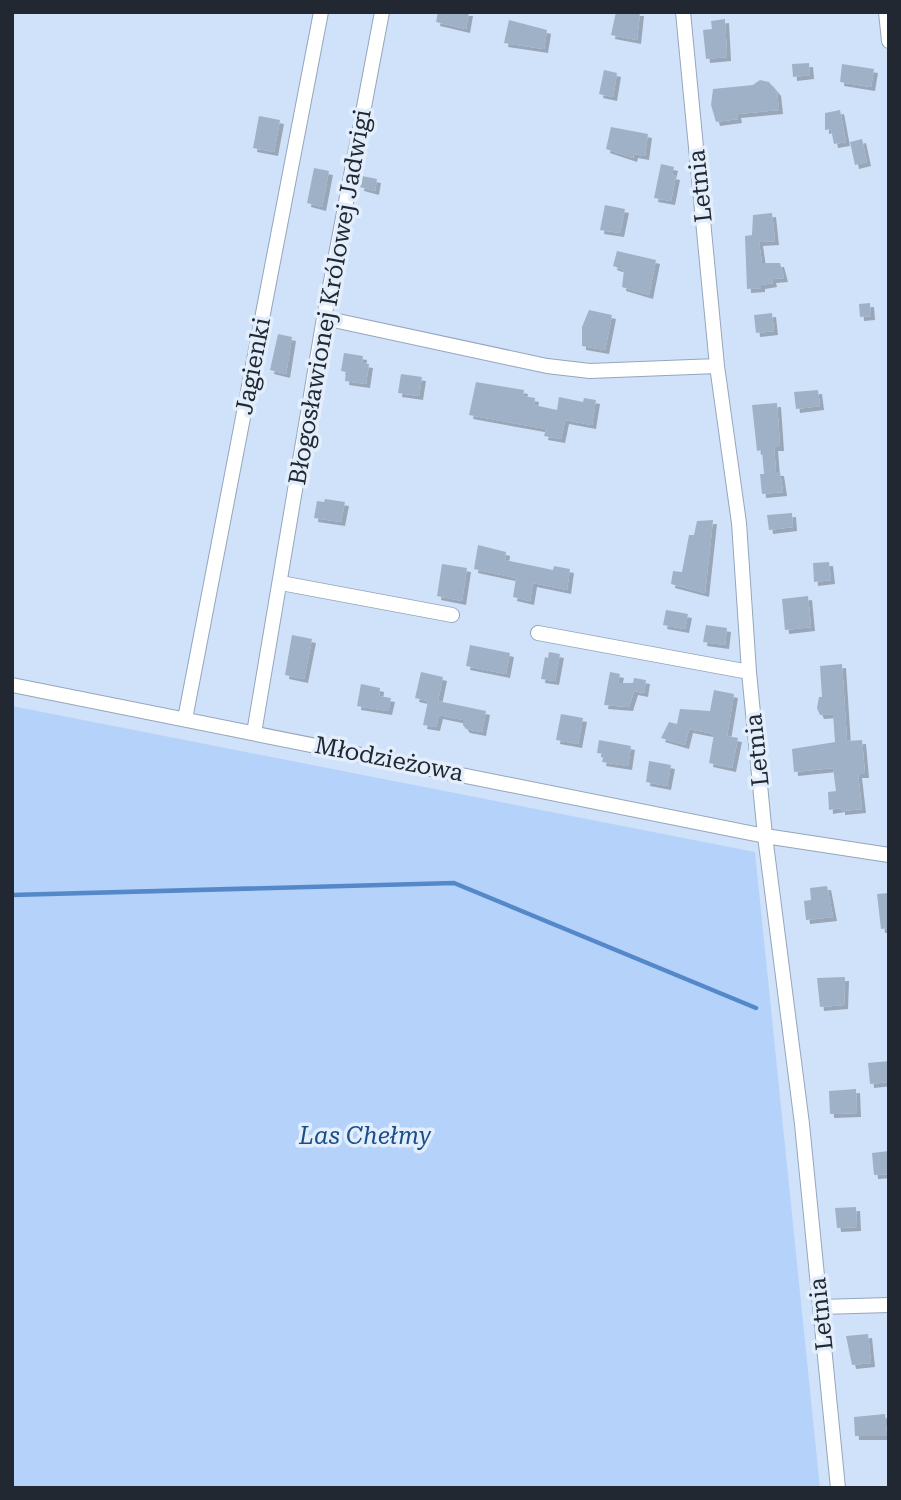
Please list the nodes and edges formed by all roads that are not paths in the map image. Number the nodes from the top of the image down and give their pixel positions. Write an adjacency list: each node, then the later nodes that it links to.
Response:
1 (321, 12): 13 (street, Jagienki)
2 (382, 12): 6 (street, Błogosławionej Królowej Jadwigi)
3 (683, 12): 7 (street, Letnia)
4 (886, 12): 5 (street)
5 (889, 41)
6 (324, 318): 7 (street); 8 (street, Błogosławionej Królowej Jadwigi)
7 (718, 366): 11 (street, Letnia)
8 (281, 583): 9 (street); 14 (street, Błogosławionej Królowej Jadwigi)
9 (452, 615)
10 (538, 633): 11 (street)
11 (749, 672): 15 (street, Letnia)
12 (12, 685): 13 (street, Młodzieżowa)
13 (185, 719): 14 (street, Młodzieżowa)
14 (254, 733): 15 (street, Młodzieżowa)
15 (765, 836): 16 (street, Młodzieżowa); 18 (street, Letnia)
16 (889, 855)
17 (889, 1305): 18 (street)
18 (820, 1307): 19 (street, Letnia)
19 (838, 1488)

